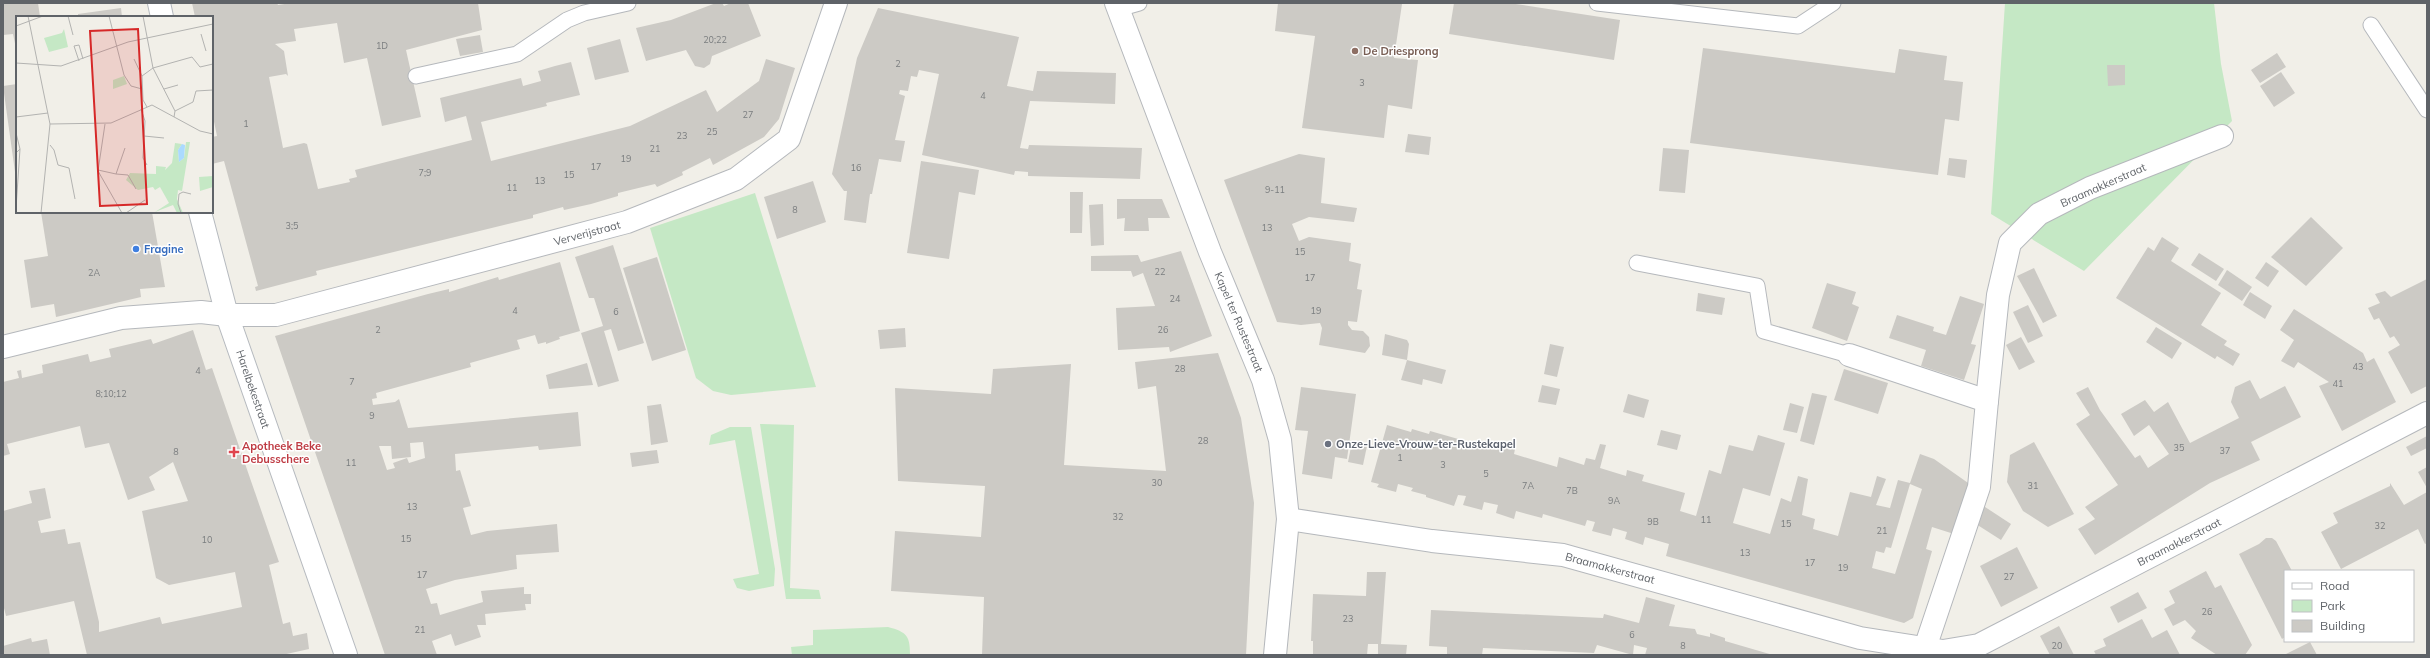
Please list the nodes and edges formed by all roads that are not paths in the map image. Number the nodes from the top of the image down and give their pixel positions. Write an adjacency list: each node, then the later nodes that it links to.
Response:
1 (160, 3): 8 (street)
2 (628, 3): 10 (lane)
3 (836, 3): 15 (street, Ververijstraat)
4 (1139, 3): 7 (lane)
5 (1597, 3): 6 (lane)
6 (1833, 3)
7 (1117, 6): 20 (street, Kapel ter Rustestraat)
8 (162, 16)
9 (2371, 25): 11 (lane)
10 (416, 76)
11 (2427, 110)
12 (2222, 136): 18 (street, Braamakkerstraat)
13 (200, 213): 15 (street, Harelbekestraat)
14 (1637, 263): 17 (lane)
15 (227, 315): 16 (street, Ververijstraat); 22 (street, Harelbekestraat)
16 (3, 347)
17 (1849, 355): 18 (street)
18 (1987, 401): 21 (street, Braamakkerstraat)
19 (2427, 413): 21 (street, Braamakkerstraat)
20 (1288, 519): 21 (street, Braamakkerstraat); 23 (street, Kapel ter Rustestraat)
21 (1926, 648)
22 (346, 655)
23 (1275, 655)

